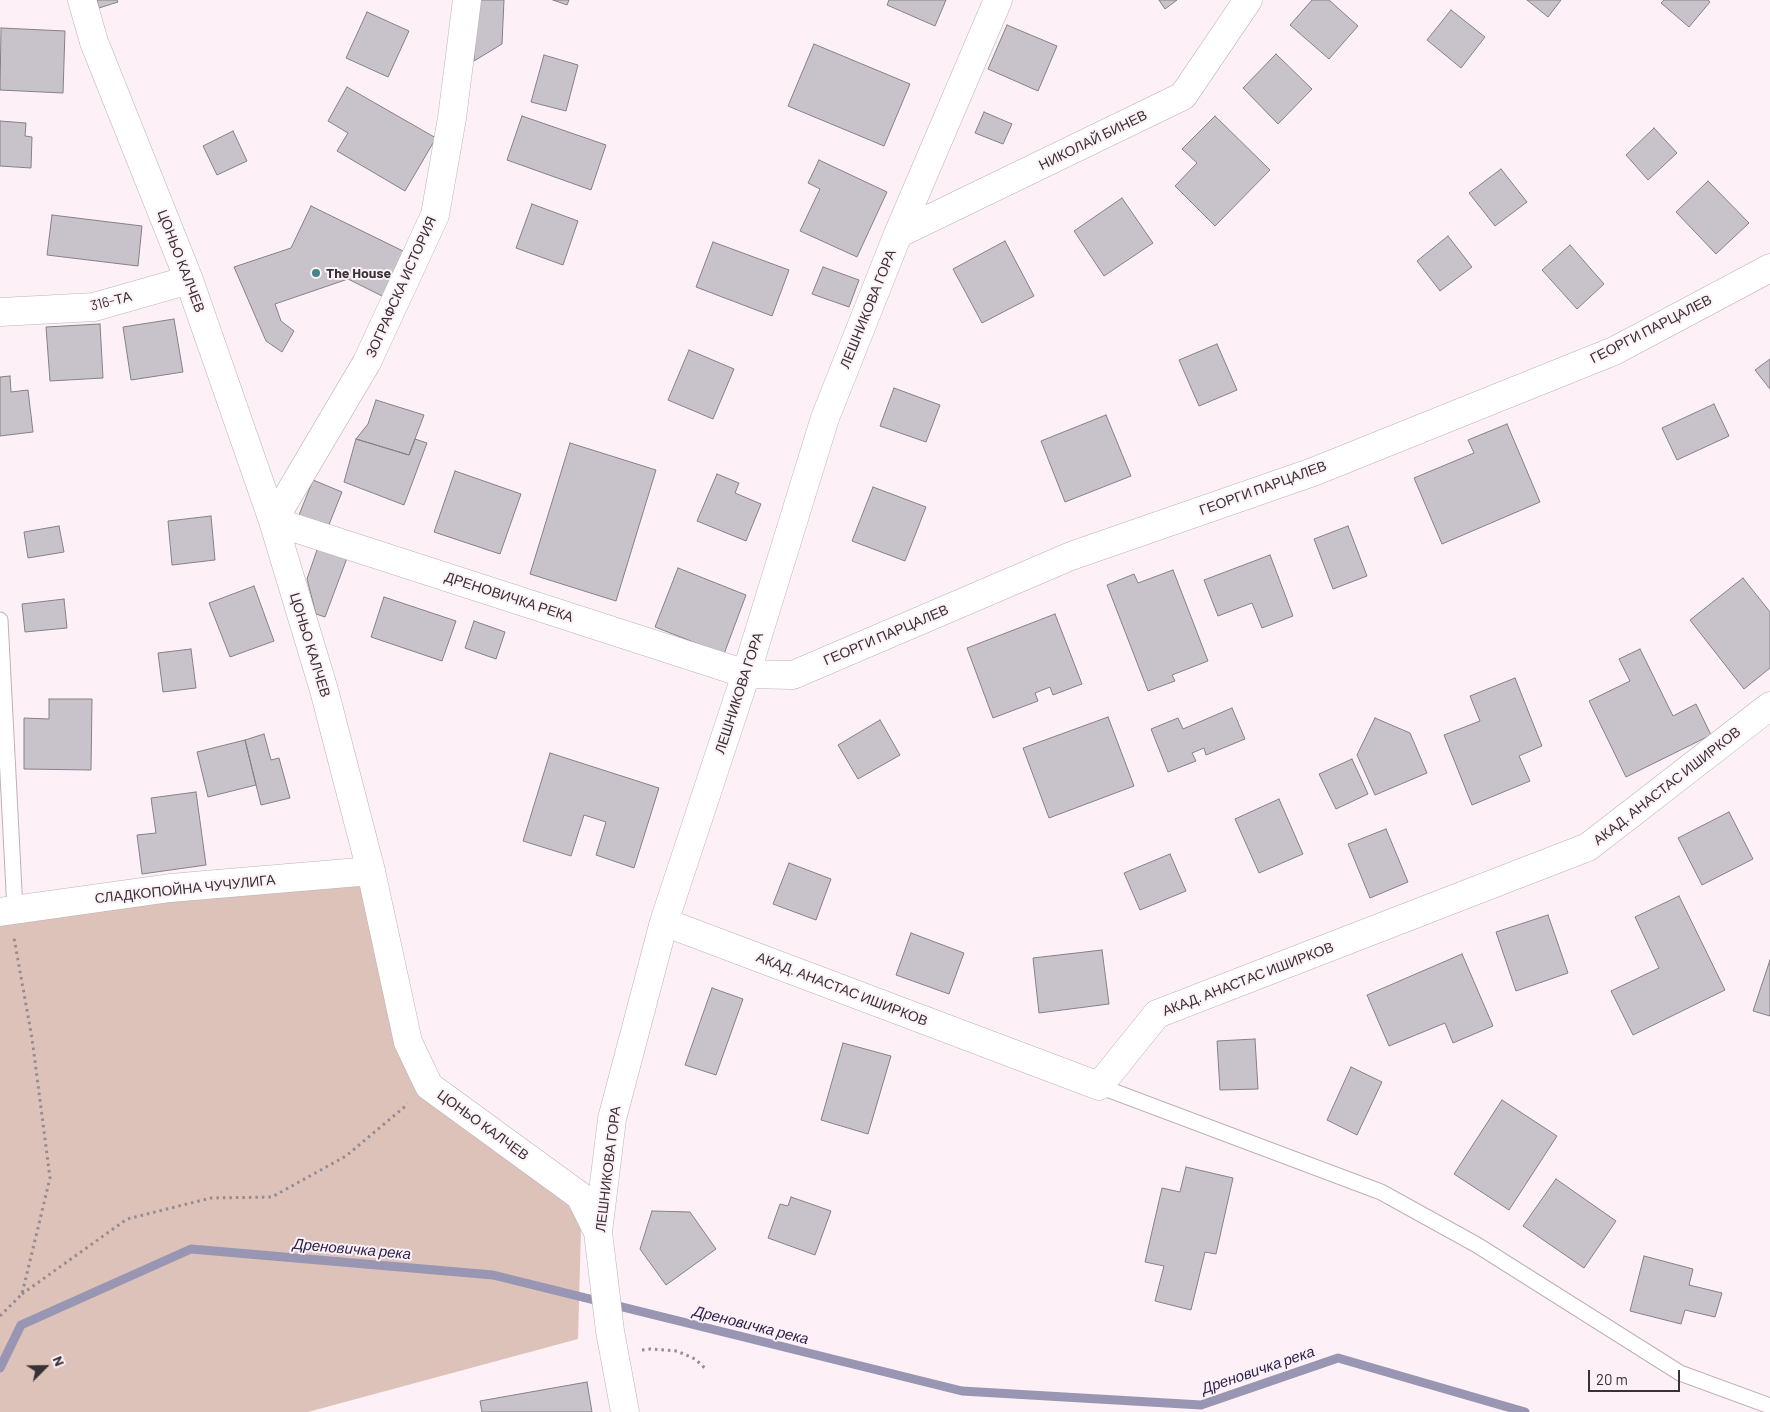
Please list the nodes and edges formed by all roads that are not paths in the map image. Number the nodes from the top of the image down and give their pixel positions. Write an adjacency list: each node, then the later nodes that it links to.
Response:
1 (82, 0): 7 (street, ЦОНЬО КАЛЧЕВ)
2 (467, 0): 9 (street, ЗОГРАФСКА ИСТОРИЯ)
3 (998, 0): 5 (street, ЛЕШНИКОВА ГОРА)
4 (1248, 0): 5 (street, НИКОЛАЙ БИНЕВ)
5 (898, 234): 11 (street, ЛЕШНИКОВА ГОРА)
6 (1770, 268): 11 (street, ГЕОРГИ ПАРЦАЛЕВ)
7 (189, 280): 8 (street, 316-ТА); 9 (street, ЦОНЬО КАЛЧЕВ)
8 (0, 312)
9 (273, 520): 11 (street, ДРЕНОВИЧКА РЕКА); 13 (street, ЦОНЬО КАЛЧЕВ)
10 (0, 620): 14 (lane)
11 (746, 674): 15 (street, ЛЕШНИКОВА ГОРА)
12 (1770, 706): 16 (street, АКАД. АНАСТАС ИШИРКОВ)
13 (370, 872): 14 (street, СЛАДКОПОЙНА ЧУЧУЛИГА); 17 (street, ЦОНЬО КАЛЧЕВ)
14 (8, 911)
15 (664, 922): 16 (street, АКАД. АНАСТАС ИШИРКОВ); 17 (street, ЛЕШНИКОВА ГОРА)
16 (1099, 1086): 18 (lane)
17 (598, 1232): 19 (street, ЛЕШНИКОВА ГОРА)
18 (1770, 1406)
19 (625, 1412)

